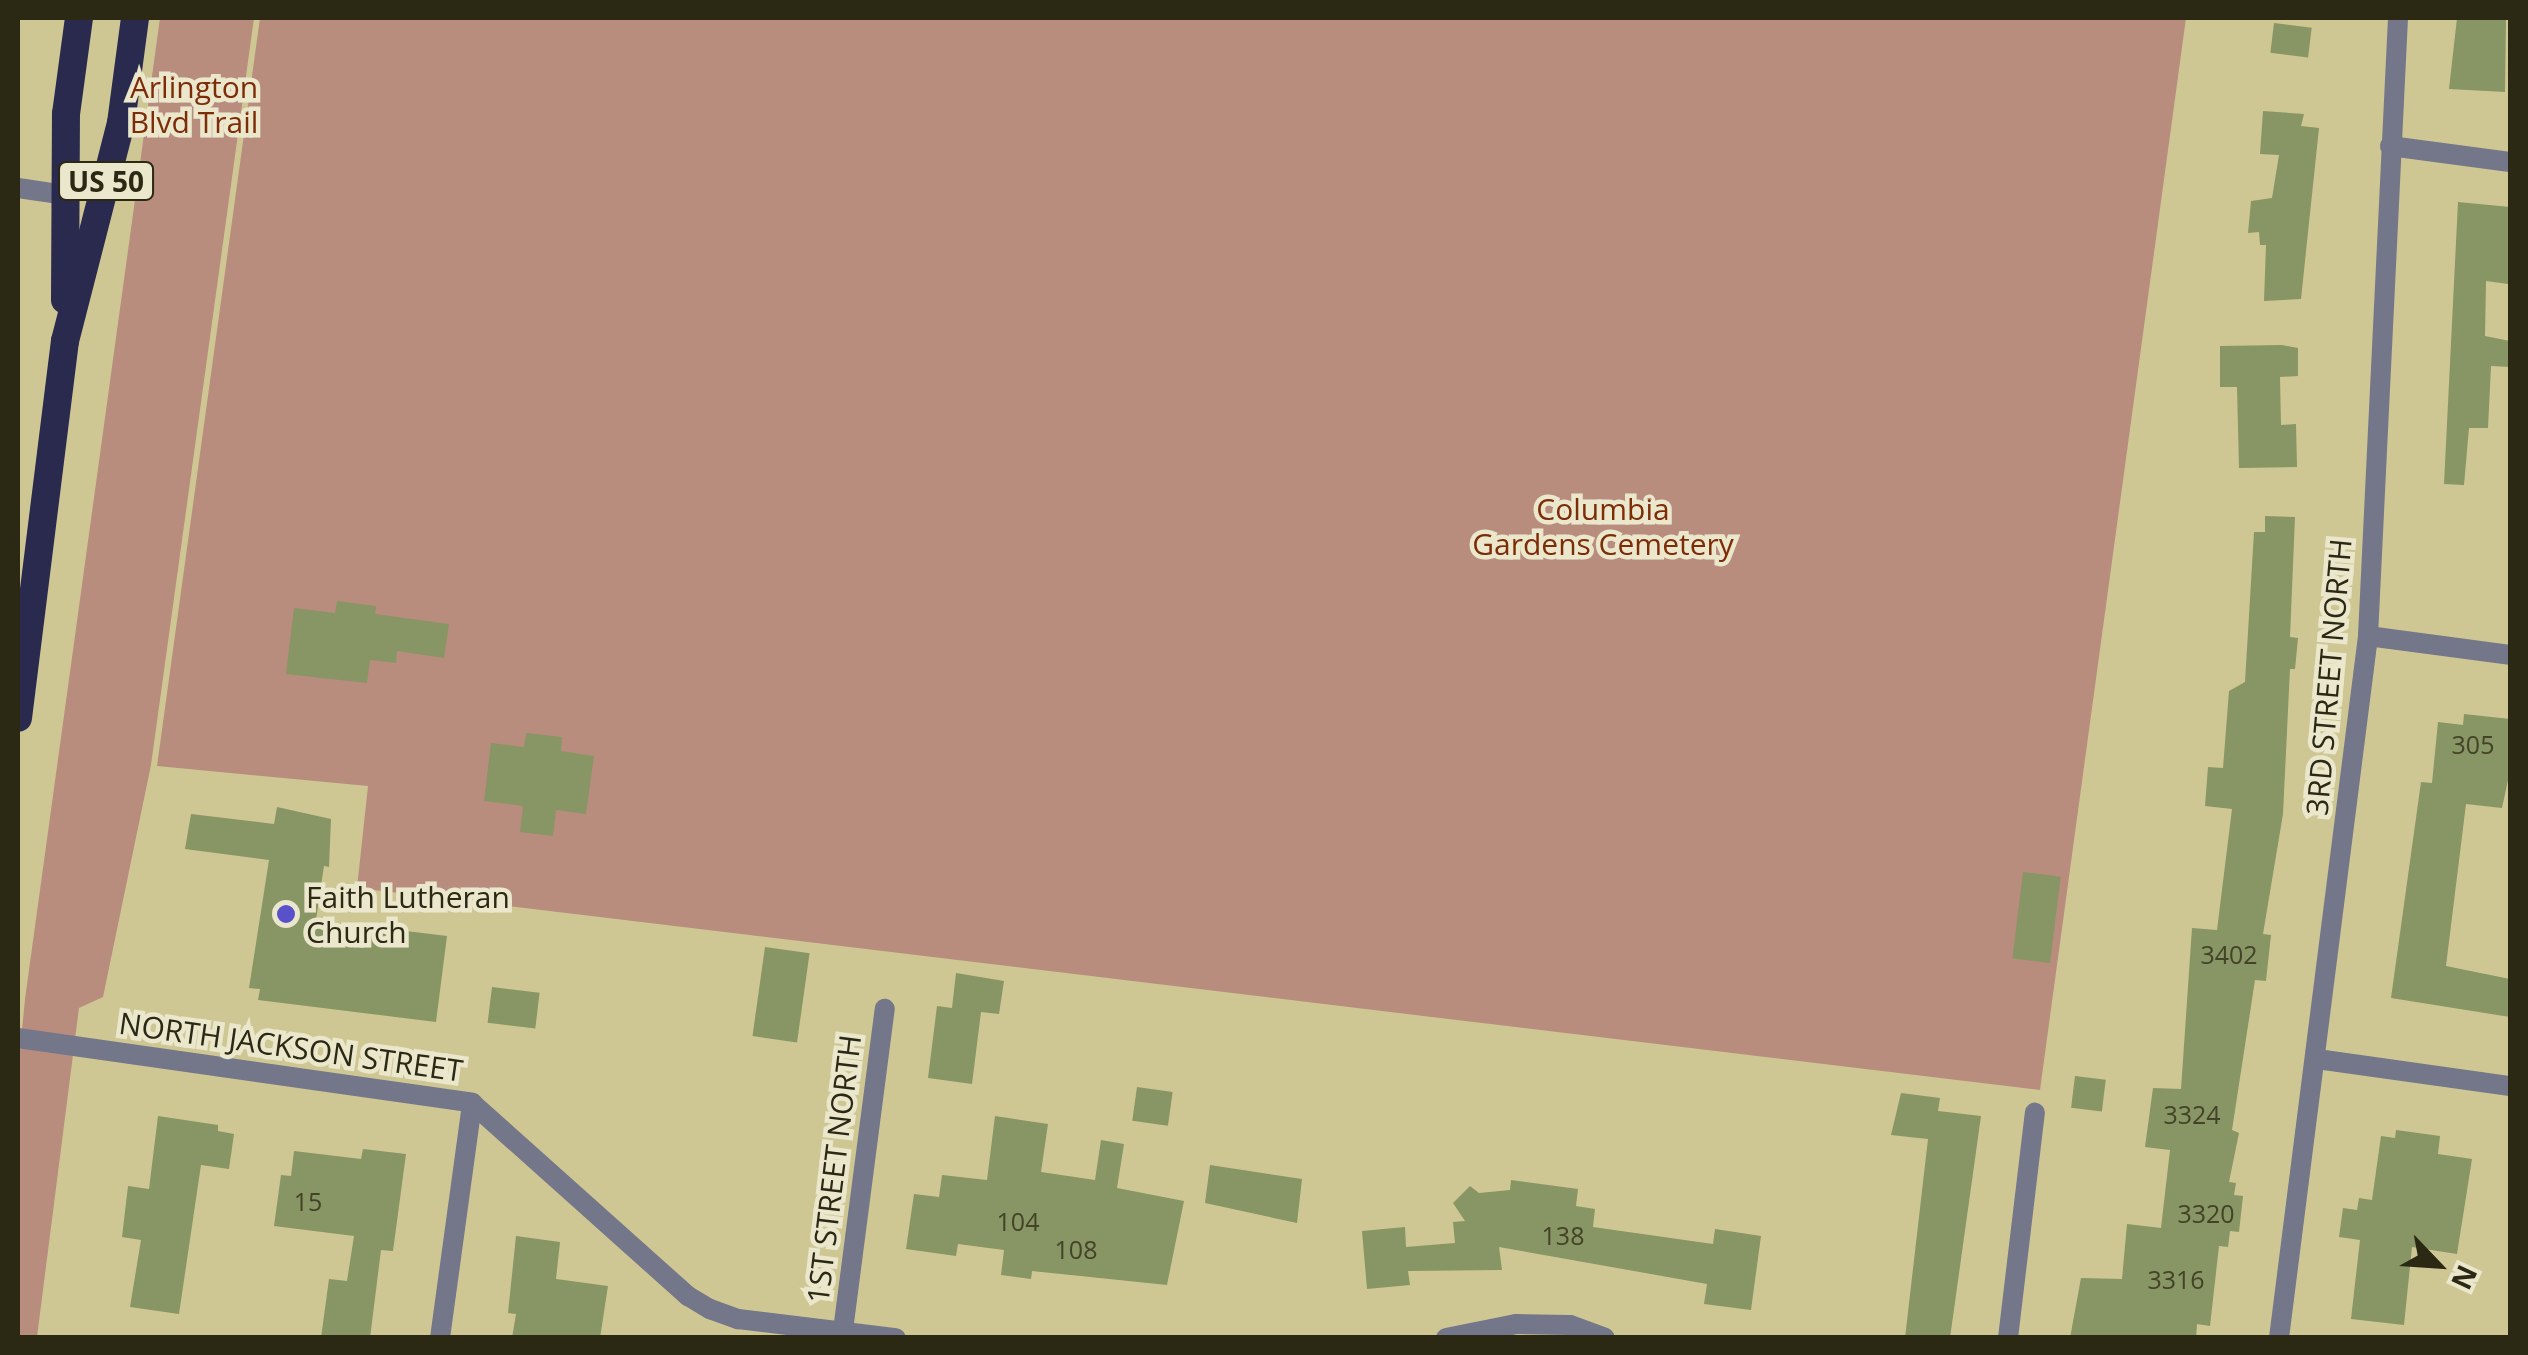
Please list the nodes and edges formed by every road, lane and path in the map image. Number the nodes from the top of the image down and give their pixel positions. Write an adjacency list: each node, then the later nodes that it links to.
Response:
1 (78, 18): 7 (highway, US 50)
2 (134, 18): 8 (highway, US 50)
3 (2398, 18): 4 (street, 3RD STREET NORTH)
4 (2390, 146): 5 (street); 9 (street, 3RD STREET NORTH)
5 (2510, 162)
6 (18, 188): 7 (street)
7 (66, 195): 8 (highway, US 50)
8 (65, 341): 11 (highway, US 50)
9 (2368, 636): 10 (street); 14 (street, 3RD STREET NORTH)
10 (2510, 655)
11 (18, 718)
12 (884, 1009): 18 (street, 1ST STREET NORTH)
13 (18, 1038): 16 (street, NORTH JACKSON STREET)
14 (2317, 1059): 15 (street); 24 (street, 3RD STREET NORTH)
15 (2510, 1086)
16 (472, 1103): 18 (street, NORTH JACKSON STREET); 19 (street)
17 (2036, 1113): 23 (street)
18 (843, 1334): 20 (street, NORTH JACKSON STREET)
19 (440, 1338)
20 (896, 1338)
21 (1446, 1338): 22 (street)
22 (1604, 1338)
23 (2008, 1338)
24 (2278, 1338)

